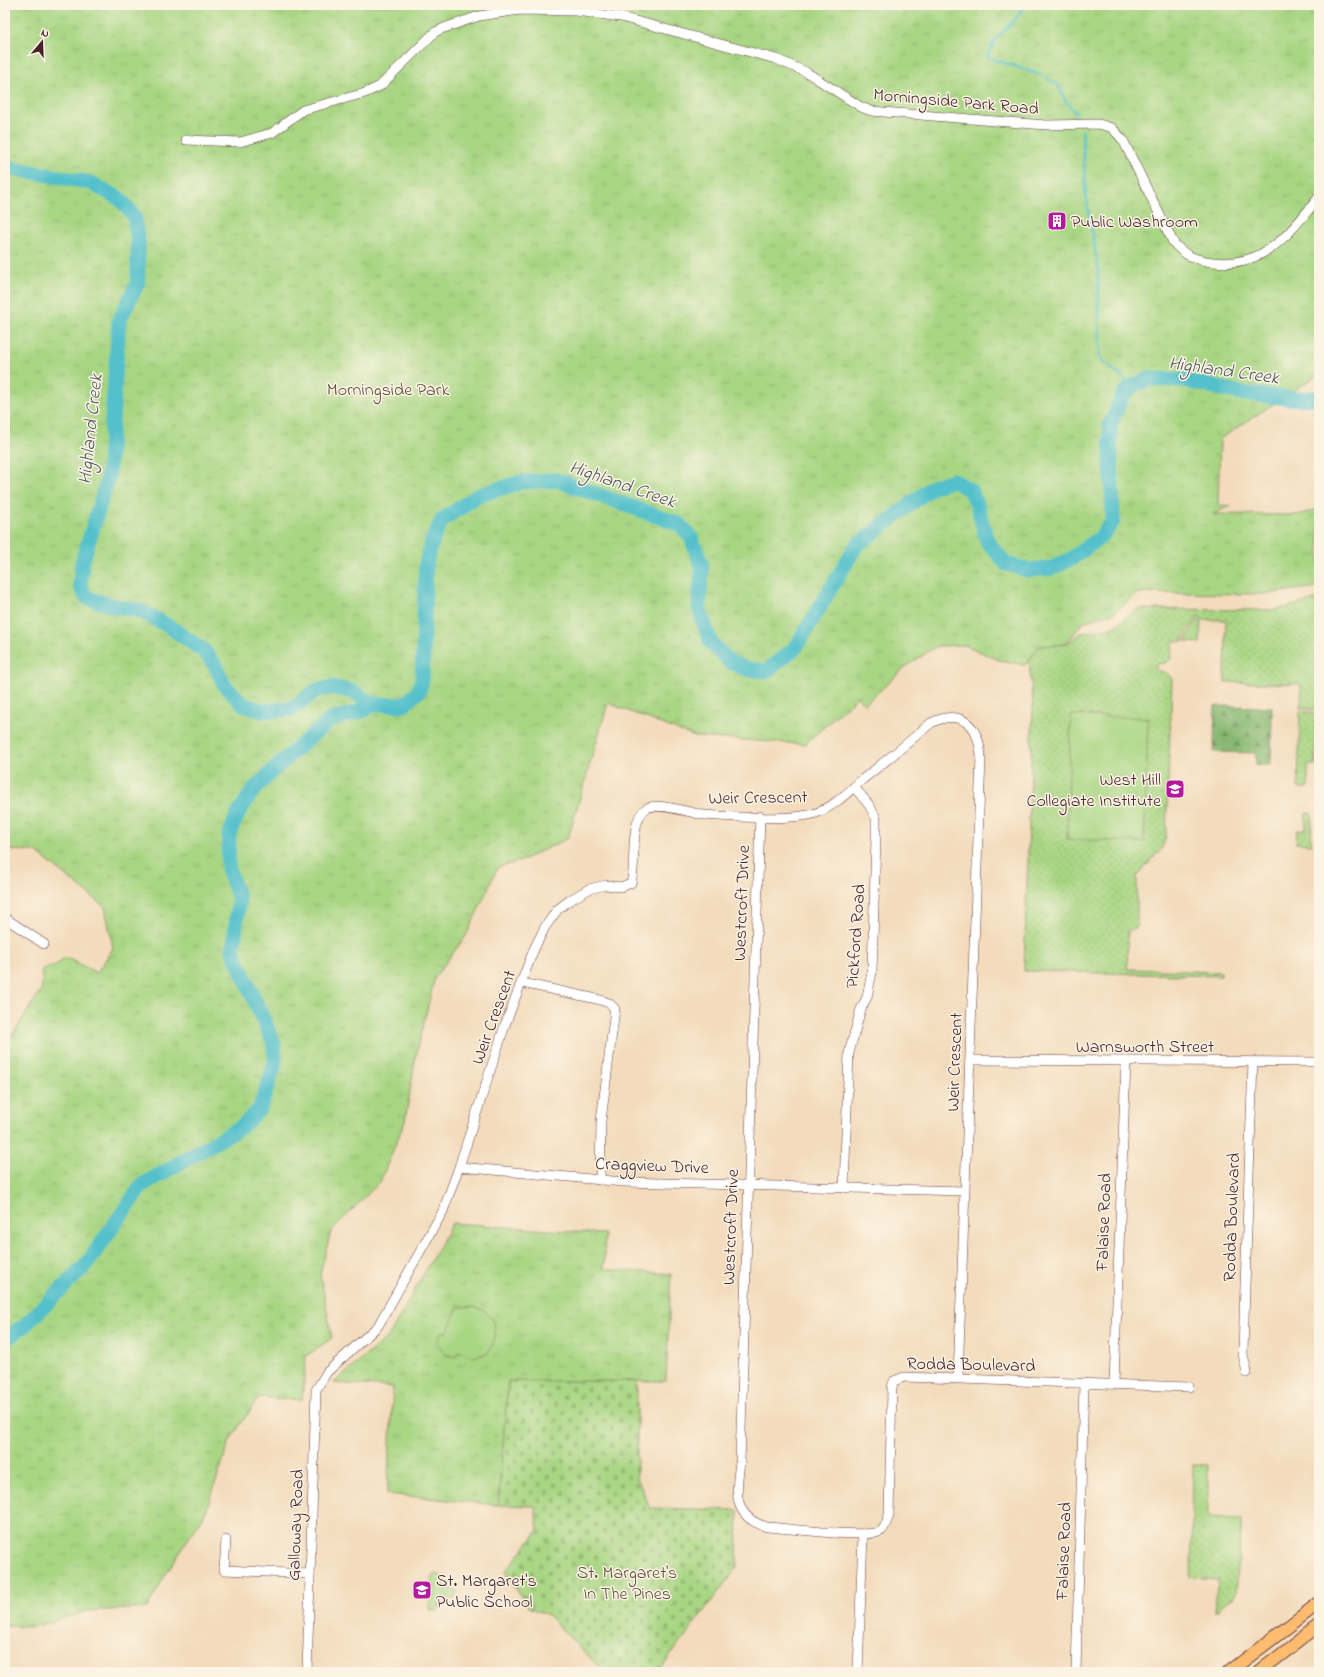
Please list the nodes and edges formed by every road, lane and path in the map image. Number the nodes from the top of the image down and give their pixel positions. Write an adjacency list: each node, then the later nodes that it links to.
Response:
1 (186, 140): 2 (street, Morningside Park Road)
2 (1319, 197)
3 (854, 787): 4 (street, Weir Crescent); 8 (street, Weir Crescent); 15 (street, Pickford Road)
4 (760, 816): 7 (street, Weir Crescent); 14 (street, Westcroft Drive)
5 (5, 918): 6 (street)
6 (44, 944)
7 (522, 983): 12 (street, Weir Crescent); 13 (street)
8 (971, 1060): 9 (street, Warnsworth Street); 16 (street, Weir Crescent)
9 (1126, 1061): 10 (street, Warnsworth Street); 20 (street, Falaise Road)
10 (1253, 1062): 11 (street, Warnsworth Street); 17 (street, Rodda Boulevard)
11 (1319, 1062)
12 (459, 1167): 13 (street, Craggview Drive); 19 (street, Weir Crescent)
13 (600, 1180): 14 (street, Craggview Drive)
14 (747, 1184): 15 (street, Craggview Drive); 23 (street, Westcroft Drive)
15 (844, 1188): 16 (street, Craggview Drive)
16 (964, 1191): 18 (street, Weir Crescent)
17 (1246, 1373)
18 (958, 1378): 21 (street, Rodda Boulevard); 23 (street, Rodda Boulevard)
19 (321, 1381): 25 (street, Galloway Road)
20 (1114, 1383): 21 (street, Rodda Boulevard); 22 (street, Rodda Boulevard)
21 (1084, 1384): 30 (street, Falaise Road)
22 (1189, 1387)
23 (863, 1534): 29 (street)
24 (226, 1540): 25 (street)
25 (310, 1574): 28 (street, Galloway Road)
26 (1319, 1603): 31 (main road)
27 (1319, 1626): 32 (main road)
28 (307, 1672)
29 (858, 1672)
30 (1076, 1672)
31 (1229, 1672)
32 (1259, 1672)

